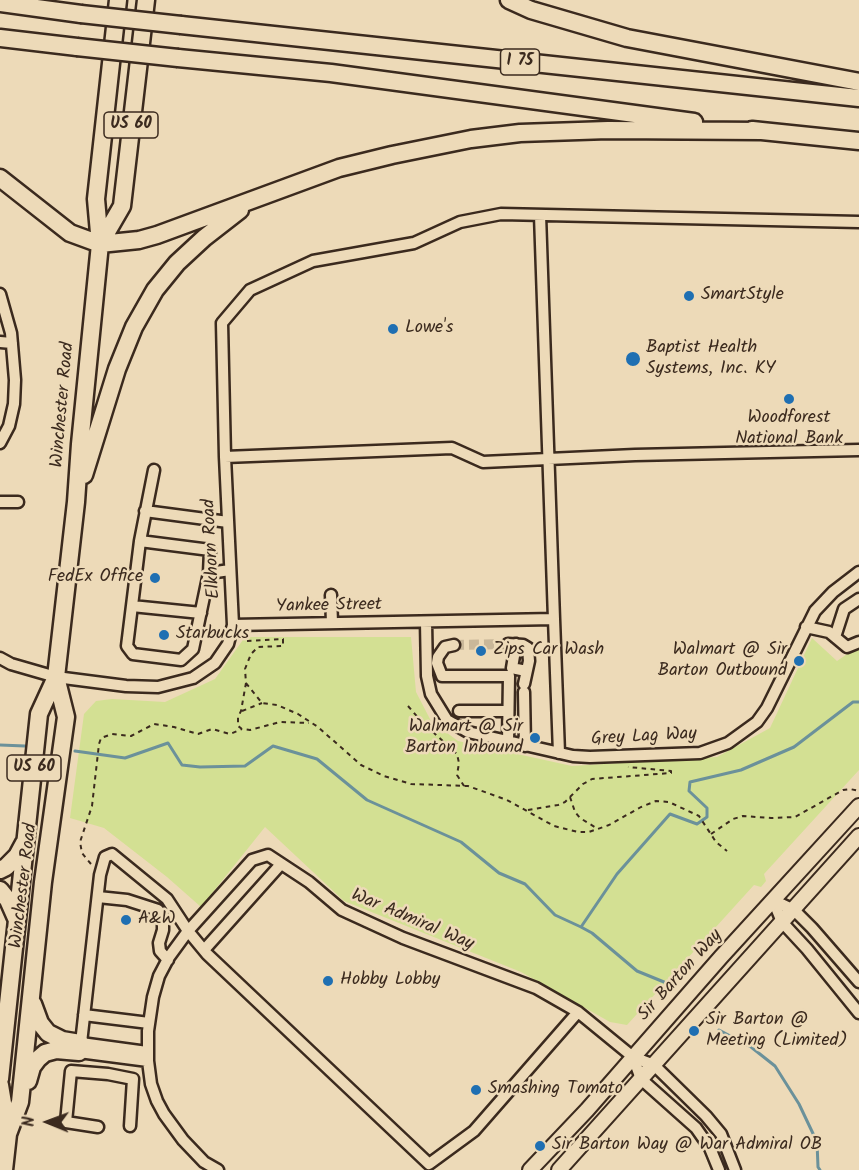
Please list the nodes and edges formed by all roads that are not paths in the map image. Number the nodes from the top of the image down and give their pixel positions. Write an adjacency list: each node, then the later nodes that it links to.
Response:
1 (118, 0): 14 (highway, Winchester Road / US 60)
2 (146, 0): 14 (highway, Winchester Road / US 60)
3 (509, 0): 6 (highway)
4 (0, 3): 7 (highway, I 75, bridge)
5 (0, 38): 8 (highway, I 75, bridge)
6 (859, 81)
7 (859, 98)
8 (762, 131): 9 (highway, I 75); 11 (highway)
9 (859, 141)
10 (0, 178): 14 (highway)
11 (254, 200): 14 (highway); 27 (highway)
12 (540, 215): 13 (street, Elkhorn Road); 22 (street, Elkhorn Road); 23 (street)
13 (859, 222)
14 (100, 244): 27 (highway, Winchester Road / US 60)
15 (0, 294): 17 (street)
16 (0, 342): 17 (street)
17 (12, 343): 19 (street)
18 (0, 408): 19 (street)
19 (12, 410): 20 (street)
20 (0, 443)
21 (859, 450): 23 (street)
22 (225, 457): 23 (street); 29 (street, Elkhorn Road)
23 (549, 459): 38 (street)
24 (154, 470): 28 (street)
25 (0, 502): 26 (street)
26 (18, 502)
27 (76, 502): 49 (highway, Winchester Road / US 60)
28 (145, 512): 29 (street); 30 (street)
29 (228, 522): 31 (street, Elkhorn Road)
30 (140, 542): 33 (street); 36 (street)
31 (230, 570): 33 (street); 41 (street, Elkhorn Road)
32 (859, 572): 42 (street, Grey Lag Way)
33 (209, 573): 37 (street)
34 (331, 595): 40 (street)
35 (859, 599): 43 (street)
36 (132, 606): 37 (street); 37 (street)
37 (201, 613)
38 (554, 619): 39 (street, Yankee Street); 54 (street)
39 (426, 622): 40 (street, Yankee Street); 52 (street, Grey Lag Way)
40 (332, 623): 41 (street, Yankee Street)
41 (233, 625): 49 (street, Elkhorn Road)
42 (806, 627): 43 (street); 54 (street, Grey Lag Way)
43 (835, 637): 44 (street)
44 (859, 642)
45 (454, 645): 48 (street)
46 (0, 658): 49 (street, Elkhorn Road)
47 (526, 671): 48 (street); 48 (street); 53 (street)
48 (510, 672): 51 (street)
49 (56, 677): 57 (highway, Winchester Road / US 60); 71 (highway, Winchester Road / US 60)
50 (459, 711): 51 (street)
51 (508, 711): 52 (street)
52 (508, 742): 53 (street, Grey Lag Way)
53 (525, 746): 54 (street, Grey Lag Way)
54 (559, 753)
55 (859, 806): 62 (main road, Sir Barton Way)
56 (859, 836): 63 (main road)
57 (26, 839): 59 (highway); 64 (highway, Winchester Road / US 60)
58 (281, 864): 66 (street, War Admiral Way); 67 (street); 73 (street, War Admiral Way)
59 (0, 870)
60 (0, 890): 64 (highway)
61 (98, 897): 66 (street); 68 (street); 75 (street)
62 (773, 900): 63 (street); 65 (street); 79 (main road, Sir Barton Way)
63 (794, 910): 65 (main road); 69 (street)
64 (17, 922): 81 (highway, Winchester Road / US 60)
65 (782, 922): 72 (street); 80 (main road)
66 (188, 931): 67 (street); 68 (street, War Admiral Way)
67 (204, 950): 73 (street)
68 (168, 960): 76 (street, War Admiral Way)
69 (859, 982)
70 (859, 989): 72 (street)
71 (31, 996): 77 (highway); 84 (highway, Winchester Road / US 60)
72 (847, 999): 74 (street)
73 (578, 1012): 79 (street, War Admiral Way)
74 (859, 1012)
75 (84, 1015): 76 (street); 77 (street)
76 (149, 1023): 78 (street, War Admiral Way)
77 (80, 1048): 78 (street); 84 (highway)
78 (148, 1056): 88 (street, War Admiral Way)
79 (633, 1057): 80 (street); 82 (street); 91 (main road, Sir Barton Way)
80 (654, 1065): 82 (main road); 94 (street)
81 (0, 1079)
82 (641, 1079): 92 (main road); 93 (street)
83 (0, 1085): 87 (highway, Winchester Road / US 60)
84 (20, 1102): 87 (highway, Winchester Road / US 60)
85 (130, 1126): 86 (street)
86 (98, 1127)
87 (8, 1134): 89 (highway, Winchester Road / US 60)
88 (204, 1166): 90 (street, War Admiral Way)
89 (3, 1170)
90 (218, 1170)
91 (530, 1170)
92 (559, 1170)
93 (719, 1170)
94 (735, 1170)

